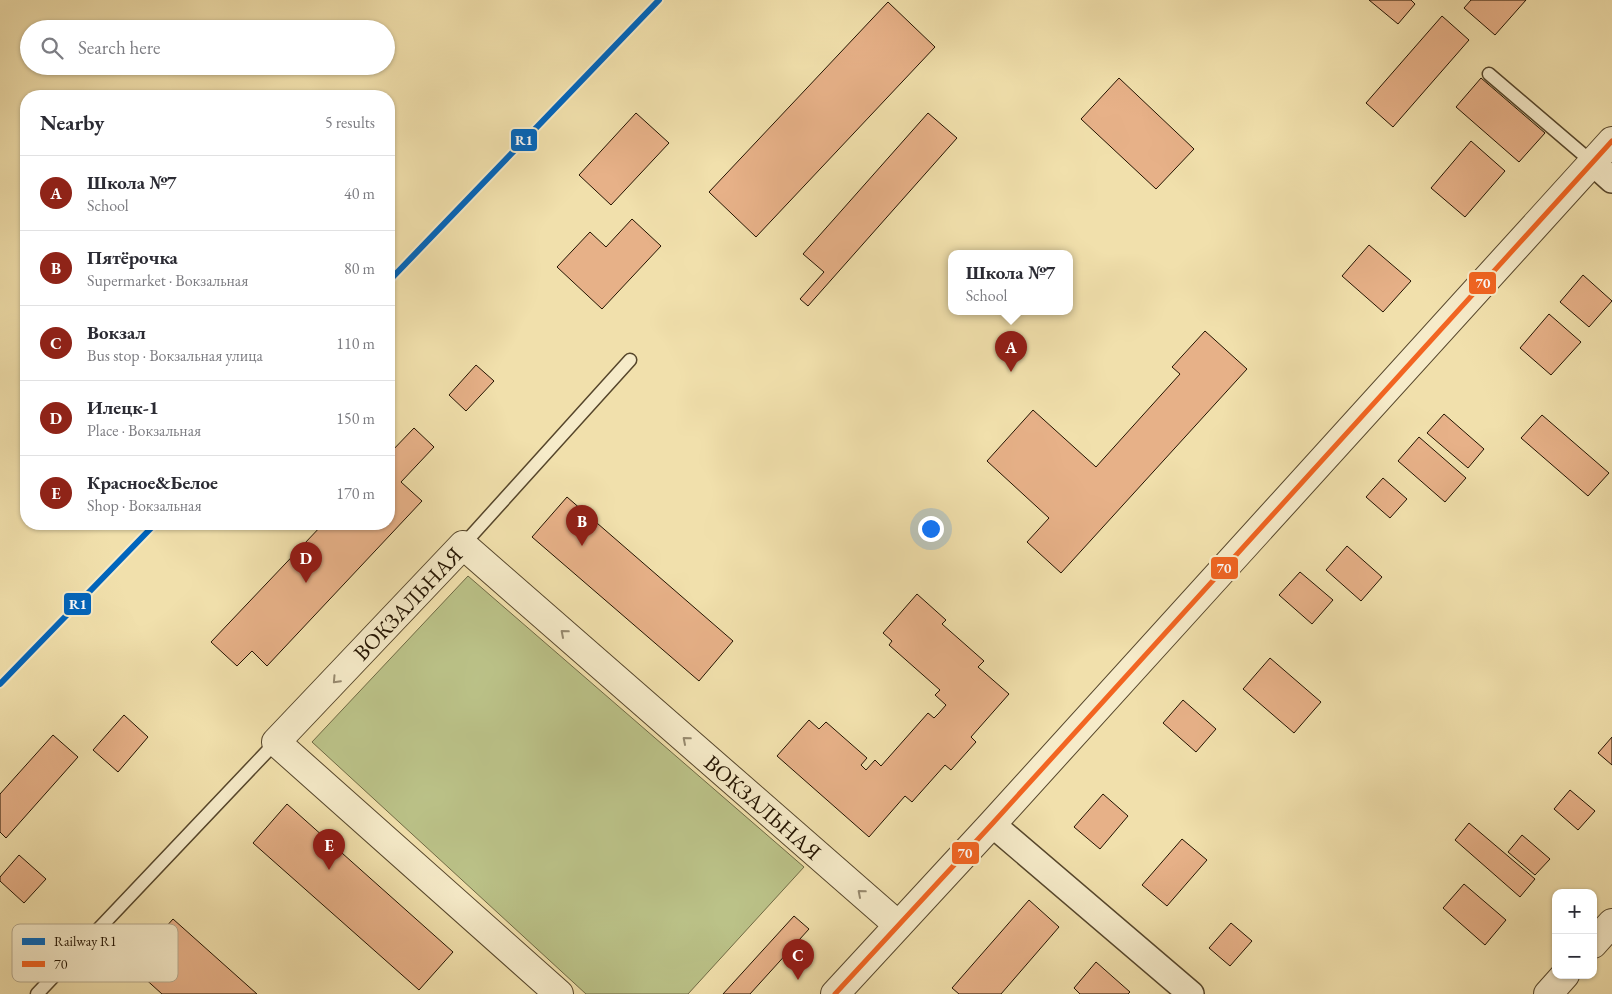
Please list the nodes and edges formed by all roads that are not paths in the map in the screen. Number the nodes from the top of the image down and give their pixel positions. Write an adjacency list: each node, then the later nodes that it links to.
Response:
1 (1489, 74): 3 (lane)
2 (1612, 141): 3 (street)
3 (1602, 171): 7 (street)
4 (630, 360): 5 (lane)
5 (463, 544): 6 (street, ВОКЗАЛЬНАЯ, one-way to 6); 10 (street, ВОКЗАЛЬНАЯ, one-way to 5)
6 (276, 742): 9 (lane); 15 (street)
7 (992, 824): 10 (street); 17 (street)
8 (1612, 923): 11 (street)
9 (103, 924)
10 (898, 925): 16 (street)
11 (1597, 940)
12 (1561, 979): 18 (street)
13 (48, 982): 14 (lane)
14 (37, 994)
15 (559, 994)
16 (835, 994)
17 (1191, 994)
18 (1548, 994)

